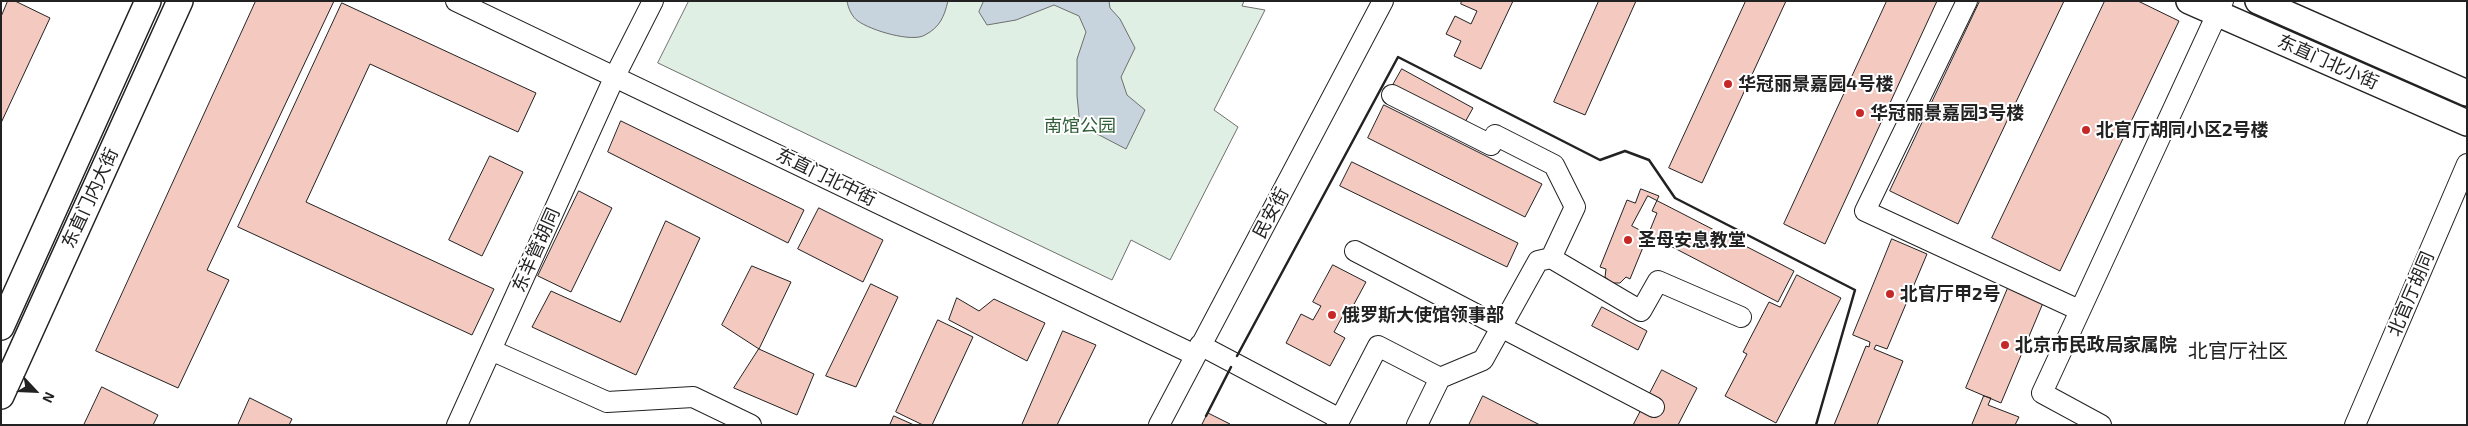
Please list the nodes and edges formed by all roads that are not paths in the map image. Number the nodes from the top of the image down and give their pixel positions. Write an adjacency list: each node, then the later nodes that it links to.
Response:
1 (148, 1): 19 (main road, 东直门内大街)
2 (180, 1): 24 (main road, 东直门内大街)
3 (456, 1): 10 (street, 东直门北中街)
4 (653, 1): 10 (street, 东羊管胡同)
5 (1383, 1): 22 (street, 民安街)
6 (1967, 1): 17 (street)
7 (2189, 1): 9 (main road, 东直门北小街)
8 (2258, 1): 11 (main road, 东直门北小街)
9 (2220, 7): 13 (main road, 东直门北小街); 17 (street)
10 (615, 76): 21 (street, 东羊管胡同); 22 (street, 东直门北中街)
11 (2467, 93)
12 (1392, 95): 16 (street)
13 (2467, 123)
14 (2467, 164): 32 (street, 北官厅胡同)
15 (1356, 250): 20 (street)
16 (1551, 258): 18 (street); 20 (street)
17 (2079, 310): 31 (street)
18 (1741, 317)
19 (1, 327)
20 (1501, 327): 23 (street); 25 (street)
21 (491, 350): 27 (street, 东羊管胡同); 28 (street)
22 (1198, 350): 26 (street, 东直门北中街); 29 (street, 民安街)
23 (1440, 378): 26 (street); 30 (street)
24 (1, 396)
25 (1654, 407)
26 (1338, 422)
27 (457, 425)
28 (751, 425)
29 (1159, 425)
30 (1417, 425)
31 (2101, 425)
32 (2355, 425)

